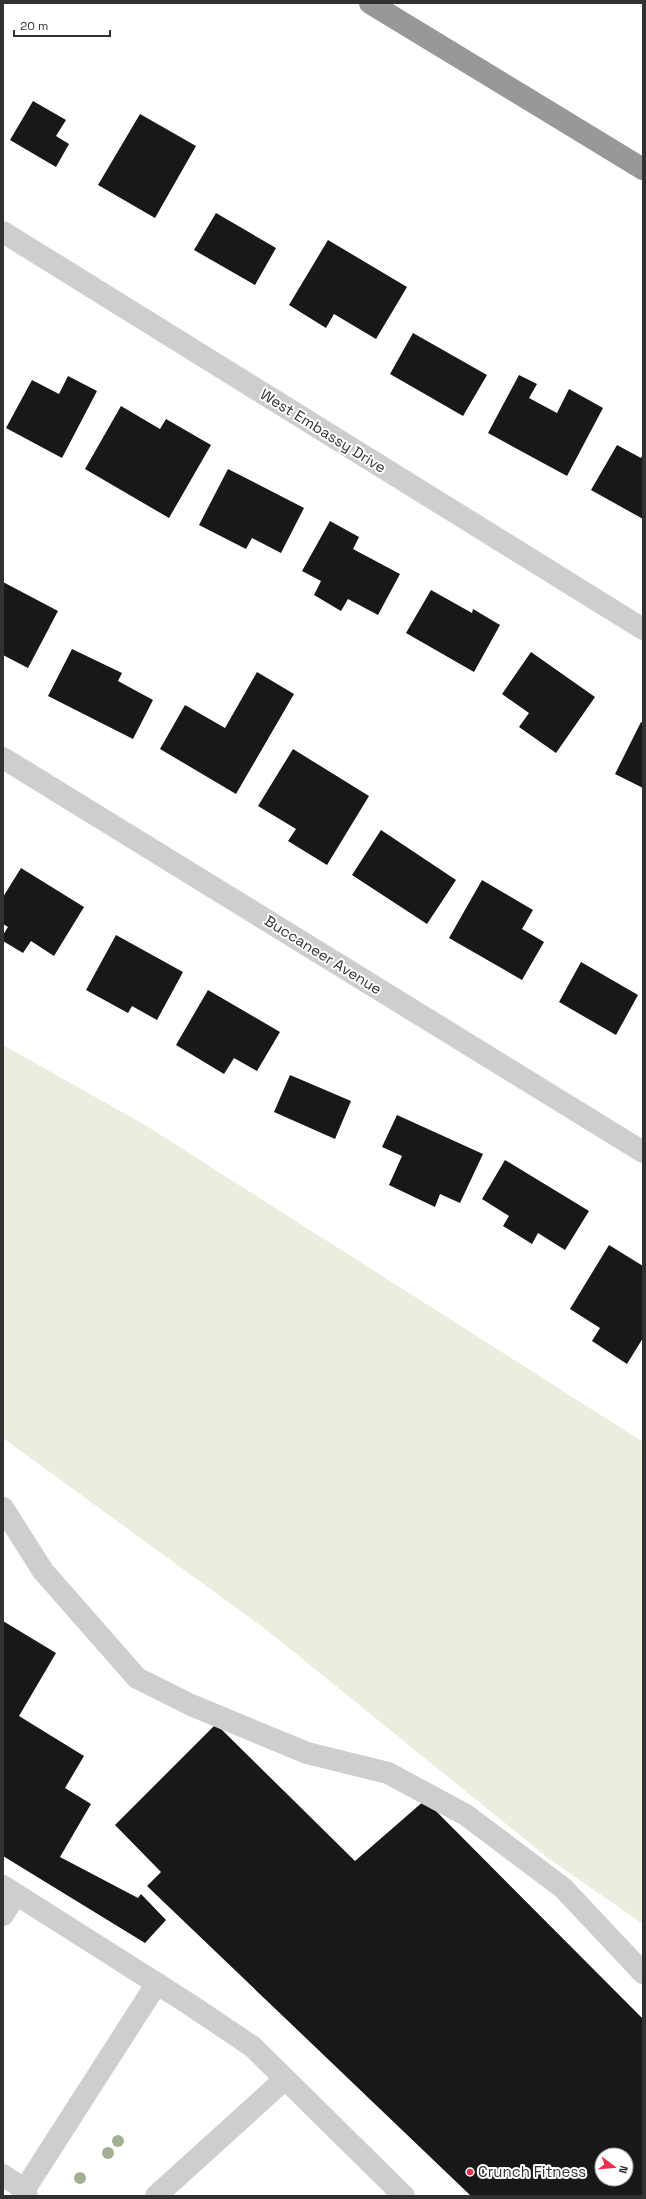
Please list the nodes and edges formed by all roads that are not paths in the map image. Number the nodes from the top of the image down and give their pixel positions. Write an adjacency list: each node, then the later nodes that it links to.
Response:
1 (370, 3): 2 (highway)
2 (643, 169)
3 (3, 232): 4 (street, West Embassy Drive)
4 (643, 629)
5 (3, 758): 6 (street, Buccaneer Avenue)
6 (643, 1152)
7 (3, 1508): 10 (street)
8 (10, 1890): 9 (street); 11 (street)
9 (3, 1915)
10 (643, 1973)
11 (157, 1983): 12 (street); 14 (street)
12 (285, 2079): 15 (street); 16 (street)
13 (3, 2175): 14 (street)
14 (25, 2194)
15 (156, 2196)
16 (404, 2196)

